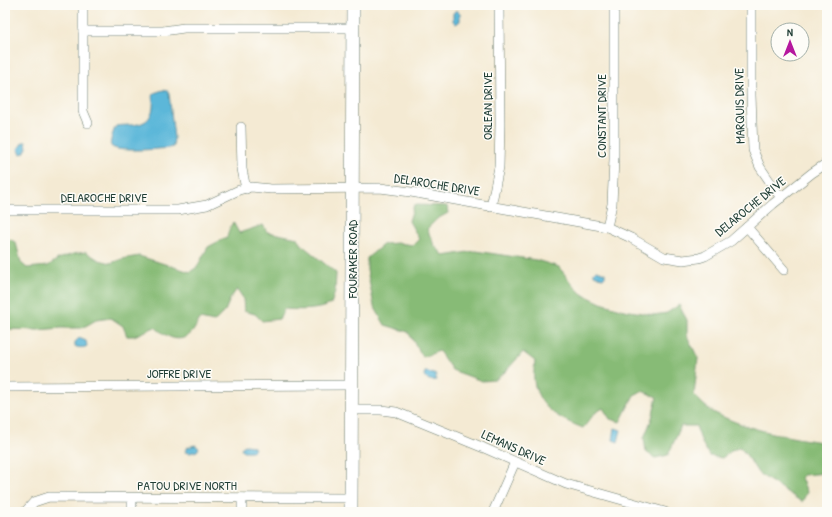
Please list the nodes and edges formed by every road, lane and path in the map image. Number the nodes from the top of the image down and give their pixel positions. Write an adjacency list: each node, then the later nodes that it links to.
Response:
1 (83, 5): 7 (street)
2 (353, 5): 6 (main road, FOURAKER ROAD)
3 (499, 5): 14 (street, ORLEAN DRIVE)
4 (614, 5): 16 (street, CONSTANT DRIVE)
5 (751, 5): 13 (street, MARQUIS DRIVE)
6 (352, 28): 7 (street); 12 (main road, FOURAKER ROAD)
7 (83, 31): 8 (street)
8 (88, 123)
9 (241, 127): 11 (street)
10 (827, 163): 13 (street, DELAROCHE DRIVE)
11 (246, 189): 12 (street, DELAROCHE DRIVE); 15 (street, DELAROCHE DRIVE)
12 (352, 189): 14 (street, DELAROCHE DRIVE); 19 (main road, FOURAKER ROAD)
13 (781, 198): 17 (street, DELAROCHE DRIVE)
14 (491, 207): 16 (street, DELAROCHE DRIVE)
15 (5, 210)
16 (607, 227): 17 (street, DELAROCHE DRIVE)
17 (747, 227): 18 (street)
18 (784, 270)
19 (353, 385): 20 (street, JOFFRE DRIVE); 21 (main road, FOURAKER ROAD)
20 (5, 386)
21 (352, 410): 22 (street, LEMANS DRIVE); 25 (main road, FOURAKER ROAD)
22 (515, 462): 30 (street); 31 (street, LEMANS DRIVE)
23 (132, 498): 24 (street, PATOU DRIVE NORTH); 26 (street, PATOU DRIVE NORTH); 27 (street)
24 (242, 498): 25 (street, PATOU DRIVE NORTH); 28 (street)
25 (351, 498): 29 (main road, FOURAKER ROAD)
26 (26, 510)
27 (132, 512)
28 (242, 512)
29 (351, 512)
30 (492, 512)
31 (665, 512)

